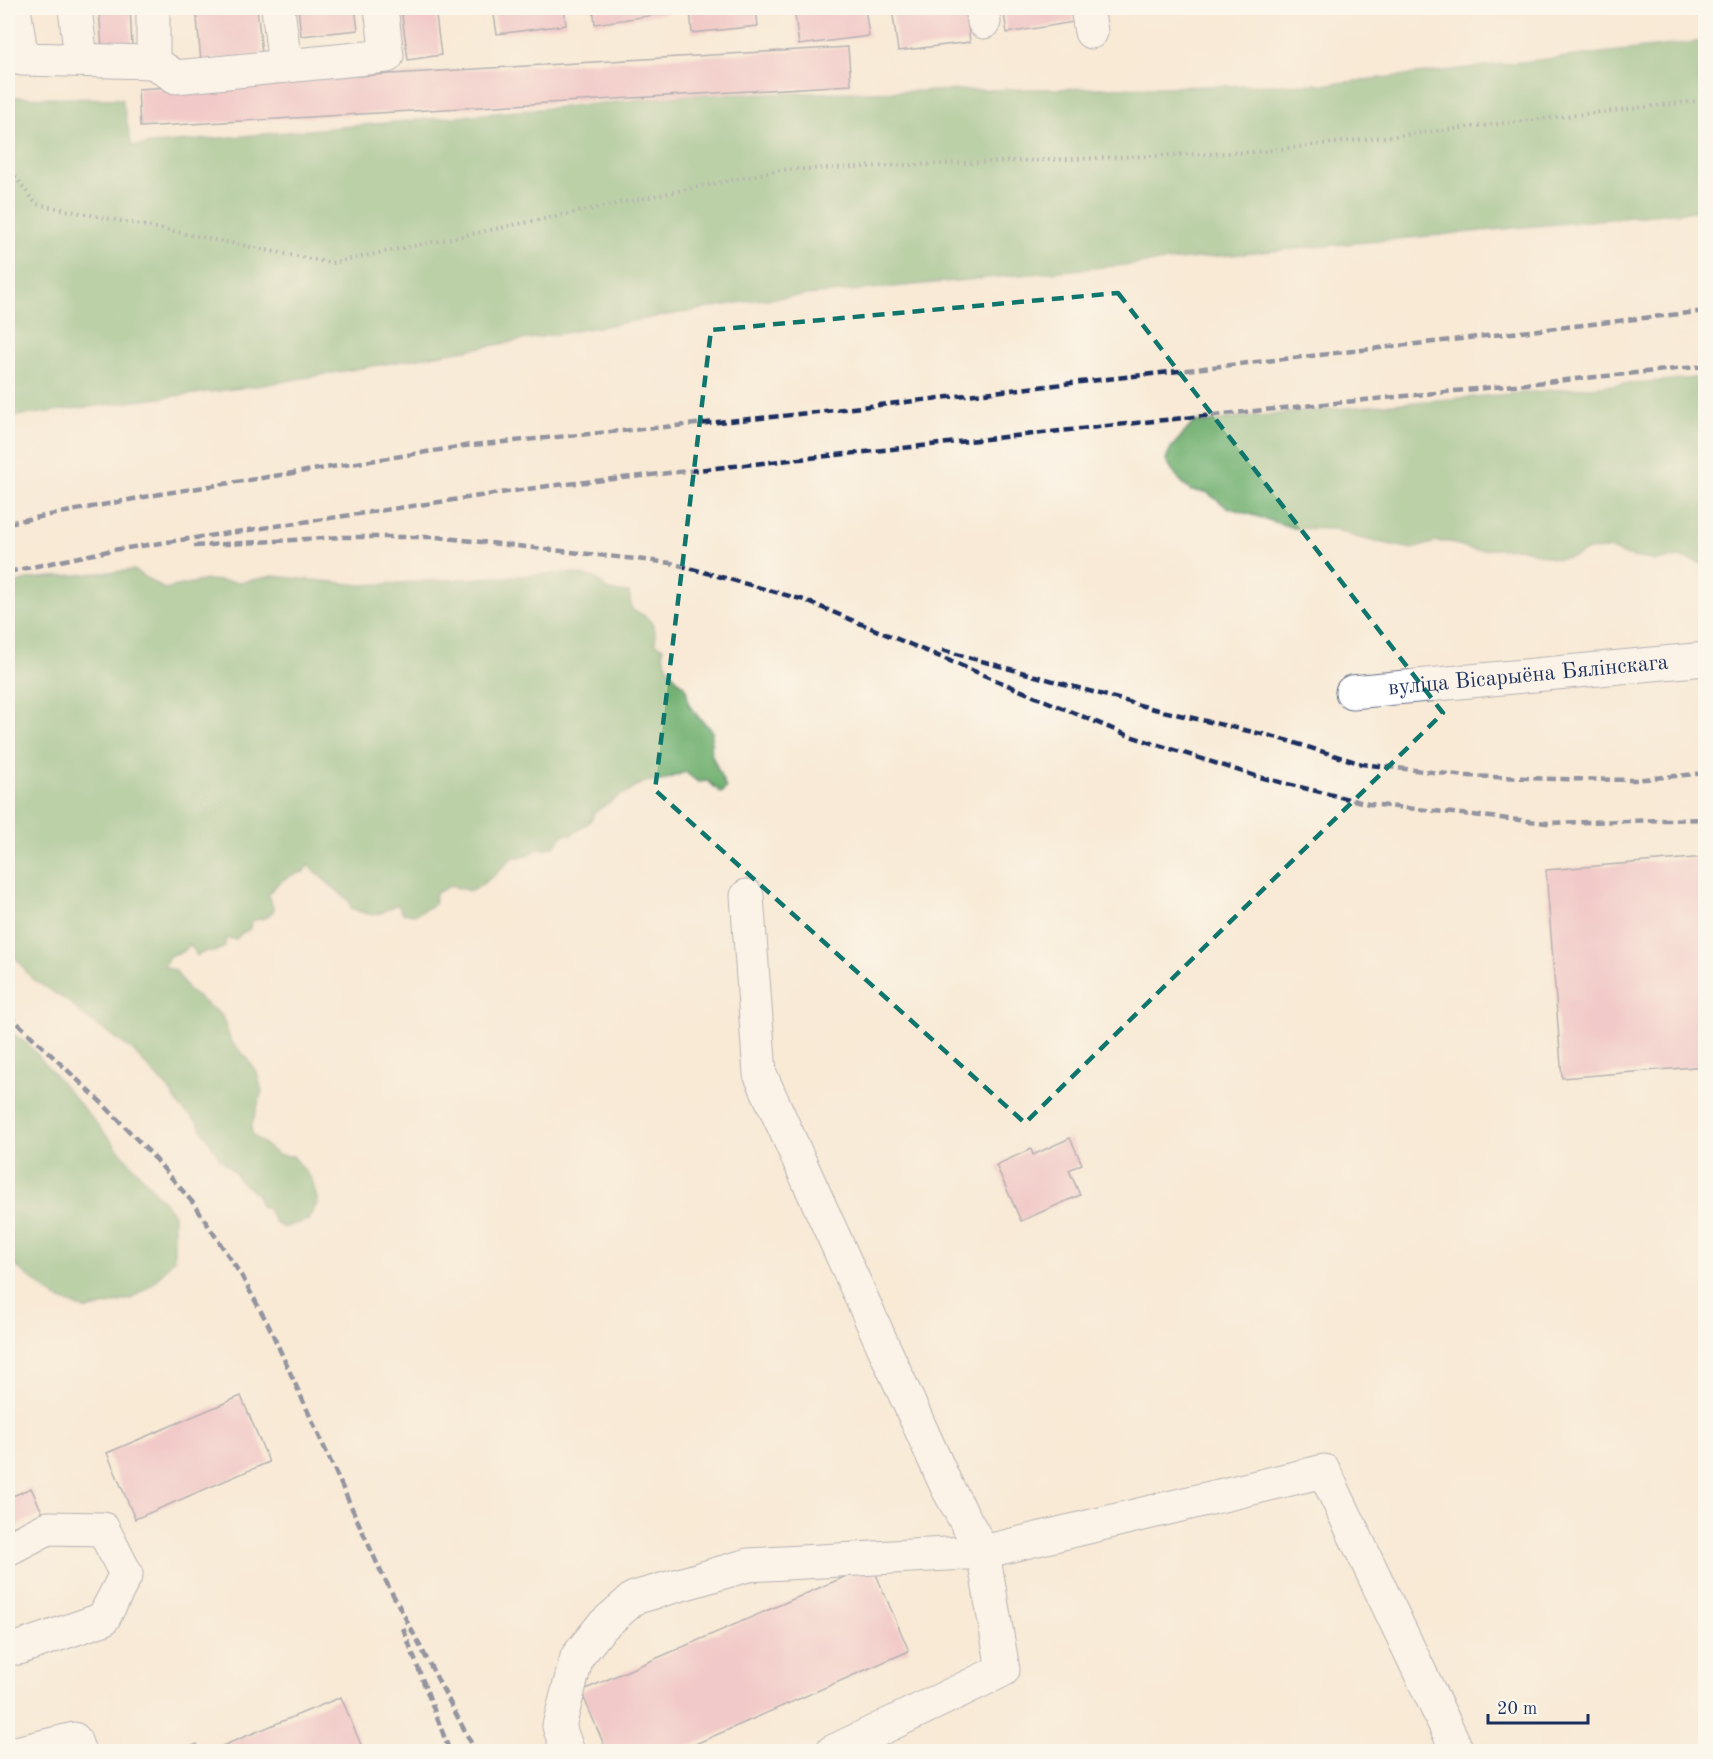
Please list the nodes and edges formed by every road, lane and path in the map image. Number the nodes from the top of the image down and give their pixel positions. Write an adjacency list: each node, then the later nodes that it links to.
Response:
1 (14, 8): 6 (street)
2 (75, 8): 6 (street)
3 (153, 8): 7 (street)
4 (278, 8): 8 (street)
5 (381, 8): 8 (street)
6 (81, 60): 7 (street)
7 (153, 62): 8 (street)
8 (285, 66)
9 (1706, 100): 10 (path)
10 (8, 167)
11 (1706, 659): 12 (street, вуліца Вісарыёна Бялінскага)
12 (1352, 692)
13 (747, 896): 15 (street)
14 (8, 1548): 16 (street)
15 (983, 1552): 19 (street); 20 (street); 21 (street)
16 (8, 1648)
17 (20, 1752): 18 (street)
18 (79, 1752)
19 (568, 1752)
20 (832, 1752)
21 (1458, 1752)

